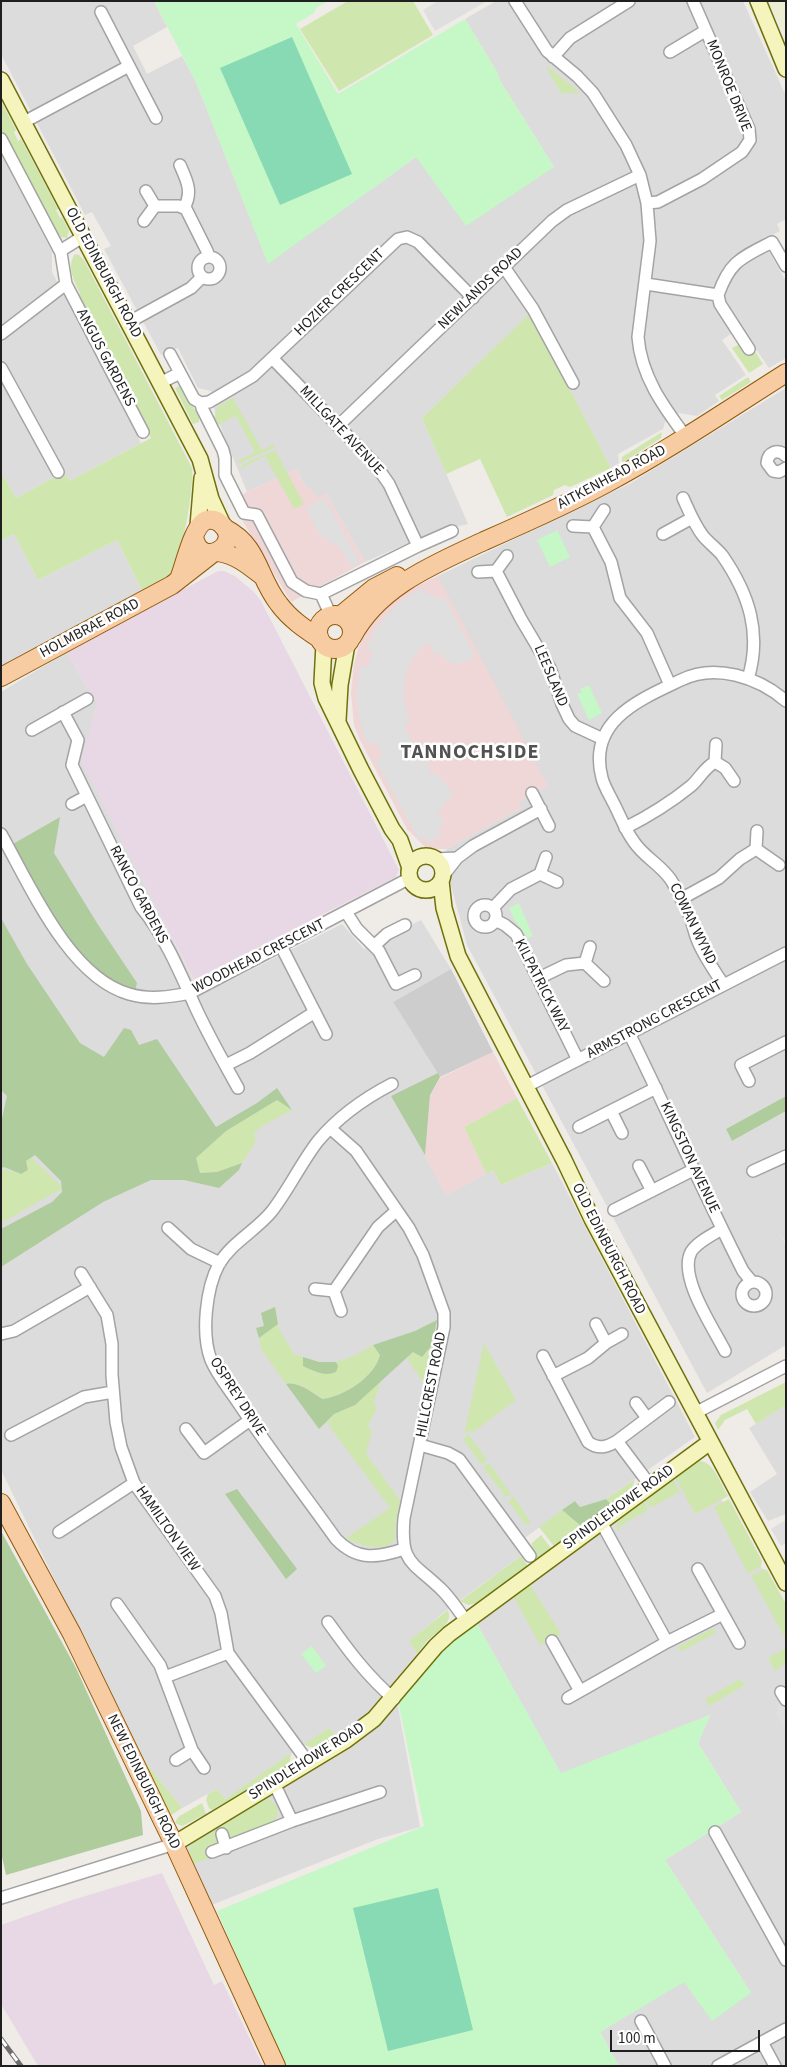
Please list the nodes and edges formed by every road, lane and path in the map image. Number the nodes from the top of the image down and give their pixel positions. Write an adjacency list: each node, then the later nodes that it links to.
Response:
1 (515, 1): 8 (street)
2 (629, 1): 8 (street)
3 (693, 1): 6 (street, MONROE DRIVE)
4 (758, 1): 10 (main road)
5 (101, 12): 9 (street)
6 (705, 31): 7 (street); 18 (street, MONROE DRIVE)
7 (670, 52)
8 (553, 57): 16 (street)
9 (128, 66): 12 (street); 13 (street)
10 (786, 69)
11 (1, 80): 13 (main road, OLD EDINBURGH ROAD)
12 (156, 118)
13 (24, 122): 22 (main road, OLD EDINBURGH ROAD)
14 (1, 139): 23 (street, ANGUS GARDENS)
15 (180, 165): 20 (street)
16 (640, 175): 18 (street); 26 (street, NEWLANDS ROAD)
17 (146, 191): 19 (street)
18 (647, 203): 29 (street)
19 (155, 206): 20 (street); 21 (street)
20 (184, 208): 24 (street)
21 (144, 221)
22 (84, 236): 23 (street); 32 (main road, OLD EDINBURGH ROAD)
23 (60, 251): 28 (street, ANGUS GARDENS)
24 (209, 257): 27 (street); 27 (street)
25 (786, 266): 30 (street)
26 (504, 267): 31 (street, NEWLANDS ROAD); 41 (street)
27 (202, 277): 32 (street)
28 (66, 284): 33 (street); 44 (street, ANGUS GARDENS)
29 (646, 284): 30 (street); 45 (street)
30 (718, 295): 34 (street)
31 (473, 298): 36 (street, HOZIER CRESCENT); 43 (street, NEWLANDS ROAD)
32 (129, 322): 40 (main road, OLD EDINBURGH ROAD)
33 (1, 334)
34 (749, 349)
35 (170, 354): 39 (street)
36 (273, 358): 42 (street, HOZIER CRESCENT); 43 (street, MILLGATE AVENUE)
37 (1, 368): 49 (street)
38 (786, 372): 45 (main road, AITKENHEAD ROAD)
39 (180, 373): 40 (street); 42 (street)
40 (160, 383): 47 (main road, OLD EDINBURGH ROAD)
41 (573, 383)
42 (201, 403): 67 (street)
43 (338, 426): 59 (street, MILLGATE AVENUE)
44 (143, 432)
45 (686, 437): 62 (main road, AITKENHEAD ROAD)
46 (786, 456): 48 (street)
47 (203, 466): 54 (main road, OLD EDINBURGH ROAD); 57 (main road)
48 (786, 468)
49 (58, 472)
50 (683, 498): 52 (street)
51 (604, 510): 55 (street)
52 (692, 518): 58 (street); 73 (street)
53 (574, 526): 55 (street)
54 (224, 527): 57 (main road); 60 (main road); 65 (main road, OLD EDINBURGH ROAD)
55 (593, 527): 74 (street)
56 (452, 531): 59 (street)
57 (196, 532): 60 (main road); 66 (main road)
58 (663, 534)
59 (418, 546): 67 (street)
60 (216, 552): 65 (main road, OLD EDINBURGH ROAD); 66 (main road, HOLMBRAE ROAD)
61 (507, 556): 63 (street)
62 (429, 567): 69 (main road, AITKENHEAD ROAD); 70 (main road, AITKENHEAD ROAD)
63 (496, 571): 64 (street); 80 (street, LEESLAND)
64 (478, 572)
65 (262, 576): 68 (main road, OLD EDINBURGH ROAD)
66 (178, 579): 72 (main road, HOLMBRAE ROAD)
67 (320, 594): 69 (street)
68 (286, 612): 69 (main road); 71 (main road, OLD EDINBURGH ROAD)
69 (331, 617): 70 (main road); 71 (main road)
70 (349, 640): 71 (main road); 78 (main road)
71 (322, 642): 78 (main road)
72 (1, 677)
73 (748, 679): 74 (street, COWAN WYND); 76 (street, COWAN WYND)
74 (670, 685): 80 (street, COWAN WYND)
75 (87, 699): 77 (street)
76 (786, 701)
77 (63, 712): 79 (street); 85 (street, RANCO GARDENS)
78 (338, 720): 92 (main road)
79 (32, 730)
80 (603, 739): 89 (street, COWAN WYND)
81 (716, 744): 82 (street)
82 (715, 762): 83 (street); 89 (street)
83 (734, 781)
84 (532, 794): 87 (street)
85 (87, 796): 86 (street); 118 (street, RANCO GARDENS)
86 (72, 804)
87 (541, 809): 88 (street); 96 (street)
88 (549, 826)
89 (625, 828): 103 (street, COWAN WYND)
90 (757, 831): 93 (street)
91 (1, 834): 118 (street, WOODHEAD CRESCENT)
92 (400, 840): 95 (main road); 98 (main road)
93 (756, 849): 97 (street); 103 (street)
94 (546, 857): 99 (street)
95 (431, 858): 96 (street); 98 (main road); 100 (main road, OLD EDINBURGH ROAD)
96 (457, 858): 100 (street)
97 (779, 865)
98 (410, 873): 102 (main road); 106 (street, WOODHEAD CRESCENT)
99 (540, 874): 101 (street); 105 (street)
100 (442, 879): 102 (main road); 104 (main road, OLD EDINBURGH ROAD)
101 (557, 882)
102 (425, 890): 104 (main road)
103 (681, 899): 117 (street, COWAN WYND)
104 (444, 908): 127 (main road, OLD EDINBURGH ROAD)
105 (493, 908): 107 (street); 107 (street)
106 (346, 912): 109 (street); 110 (street, WOODHEAD CRESCENT)
107 (495, 920): 115 (street, KILPATRICK WAY)
108 (405, 925): 109 (street)
109 (375, 945): 114 (street)
110 (281, 946): 118 (street, WOODHEAD CRESCENT); 119 (street)
111 (590, 947): 113 (street)
112 (784, 957): 117 (street, ARMSTRONG CRESCENT)
113 (585, 963): 115 (street); 116 (street)
114 (415, 975)
115 (539, 978): 123 (street, KILPATRICK WAY)
116 (604, 981)
117 (723, 984): 120 (street, ARMSTRONG CRESCENT)
118 (190, 993): 124 (street, RANCO GARDENS)
119 (315, 1012): 121 (street); 124 (street)
120 (629, 1033): 123 (street, ARMSTRONG CRESCENT); 129 (street, KINGSTON AVENUE)
121 (326, 1034)
122 (786, 1042): 125 (street)
123 (578, 1060): 127 (street, ARMSTRONG CRESCENT)
124 (226, 1065): 128 (street, RANCO GARDENS)
125 (749, 1081)
126 (392, 1084): 132 (street, OSPREY DRIVE)
127 (525, 1087): 161 (main road, OLD EDINBURGH ROAD)
128 (238, 1088)
129 (656, 1088): 130 (street); 136 (street, KINGSTON AVENUE)
130 (611, 1111): 131 (street); 133 (street)
131 (579, 1127)
132 (330, 1128): 140 (street, HILLCREST ROAD); 143 (street, OSPREY DRIVE)
133 (622, 1133)
134 (786, 1156): 137 (street)
135 (639, 1166): 138 (street)
136 (693, 1170): 138 (street); 142 (street, KINGSTON AVENUE)
137 (753, 1171)
138 (652, 1191): 139 (street)
139 (614, 1210)
140 (396, 1211): 148 (street); 168 (street, HILLCREST ROAD)
141 (168, 1228): 143 (street)
142 (722, 1229): 145 (street, KINGSTON AVENUE); 154 (street)
143 (220, 1262): 163 (street, OSPREY DRIVE)
144 (81, 1273): 146 (street, HAMILTON VIEW)
145 (752, 1282)
146 (90, 1287): 151 (street); 158 (street, HAMILTON VIEW)
147 (316, 1290): 148 (street)
148 (334, 1291): 149 (street)
149 (341, 1310)
150 (596, 1324): 153 (street)
151 (1, 1334)
152 (622, 1334): 153 (street)
153 (606, 1343): 157 (street)
154 (725, 1351)
155 (543, 1356): 157 (street)
156 (786, 1366): 161 (street)
157 (553, 1376): 166 (street)
158 (113, 1392): 165 (street); 169 (street, HAMILTON VIEW)
159 (668, 1402): 162 (street)
160 (636, 1403): 162 (street)
161 (695, 1413): 167 (main road, OLD EDINBURGH ROAD)
162 (647, 1418): 166 (street)
163 (250, 1420): 164 (street); 174 (street, OSPREY DRIVE)
164 (186, 1429)
165 (11, 1435)
166 (617, 1441): 170 (street)
167 (710, 1442): 170 (main road, SPINDLEHOWE ROAD); 177 (main road, OLD EDINBURGH ROAD)
168 (420, 1445): 174 (street, HILLCREST ROAD); 175 (street)
169 (134, 1483): 173 (street); 185 (street, HAMILTON VIEW)
170 (650, 1485): 172 (main road, SPINDLEHOWE ROAD)
171 (1, 1503): 199 (main road, NEW EDINBURGH ROAD)
172 (601, 1522): 180 (main road, SPINDLEHOWE ROAD); 183 (street)
173 (59, 1532)
174 (404, 1550): 180 (street)
175 (530, 1556)
176 (698, 1569): 179 (street)
177 (786, 1583)
178 (117, 1604): 186 (street)
179 (723, 1614): 183 (street); 184 (street)
180 (466, 1621): 188 (main road, SPINDLEHOWE ROAD)
181 (328, 1622): 188 (street)
182 (552, 1641): 187 (street)
183 (667, 1642): 187 (street)
184 (739, 1643)
185 (228, 1653): 186 (street); 192 (street, HAMILTON VIEW)
186 (165, 1677): 190 (street)
187 (580, 1691): 189 (street)
188 (394, 1698): 192 (main road, SPINDLEHOWE ROAD)
189 (568, 1698)
190 (192, 1750): 191 (street); 193 (street)
191 (176, 1760)
192 (308, 1762): 194 (main road, SPINDLEHOWE ROAD)
193 (204, 1768)
194 (274, 1783): 196 (street); 199 (main road, SPINDLEHOWE ROAD)
195 (380, 1792): 196 (street)
196 (292, 1821): 200 (street)
197 (715, 1832): 203 (street)
198 (222, 1834): 200 (street)
199 (174, 1844): 202 (street, SPINDLEHOWE ROAD); 207 (main road, NEW EDINBURGH ROAD)
200 (226, 1848): 201 (street)
201 (212, 1852)
202 (1, 1898)
203 (786, 1960)
204 (641, 2021): 208 (street)
205 (786, 2029): 206 (street)
206 (762, 2042): 209 (street); 210 (street)
207 (276, 2066)
208 (665, 2066)
209 (718, 2066)
210 (775, 2066)

